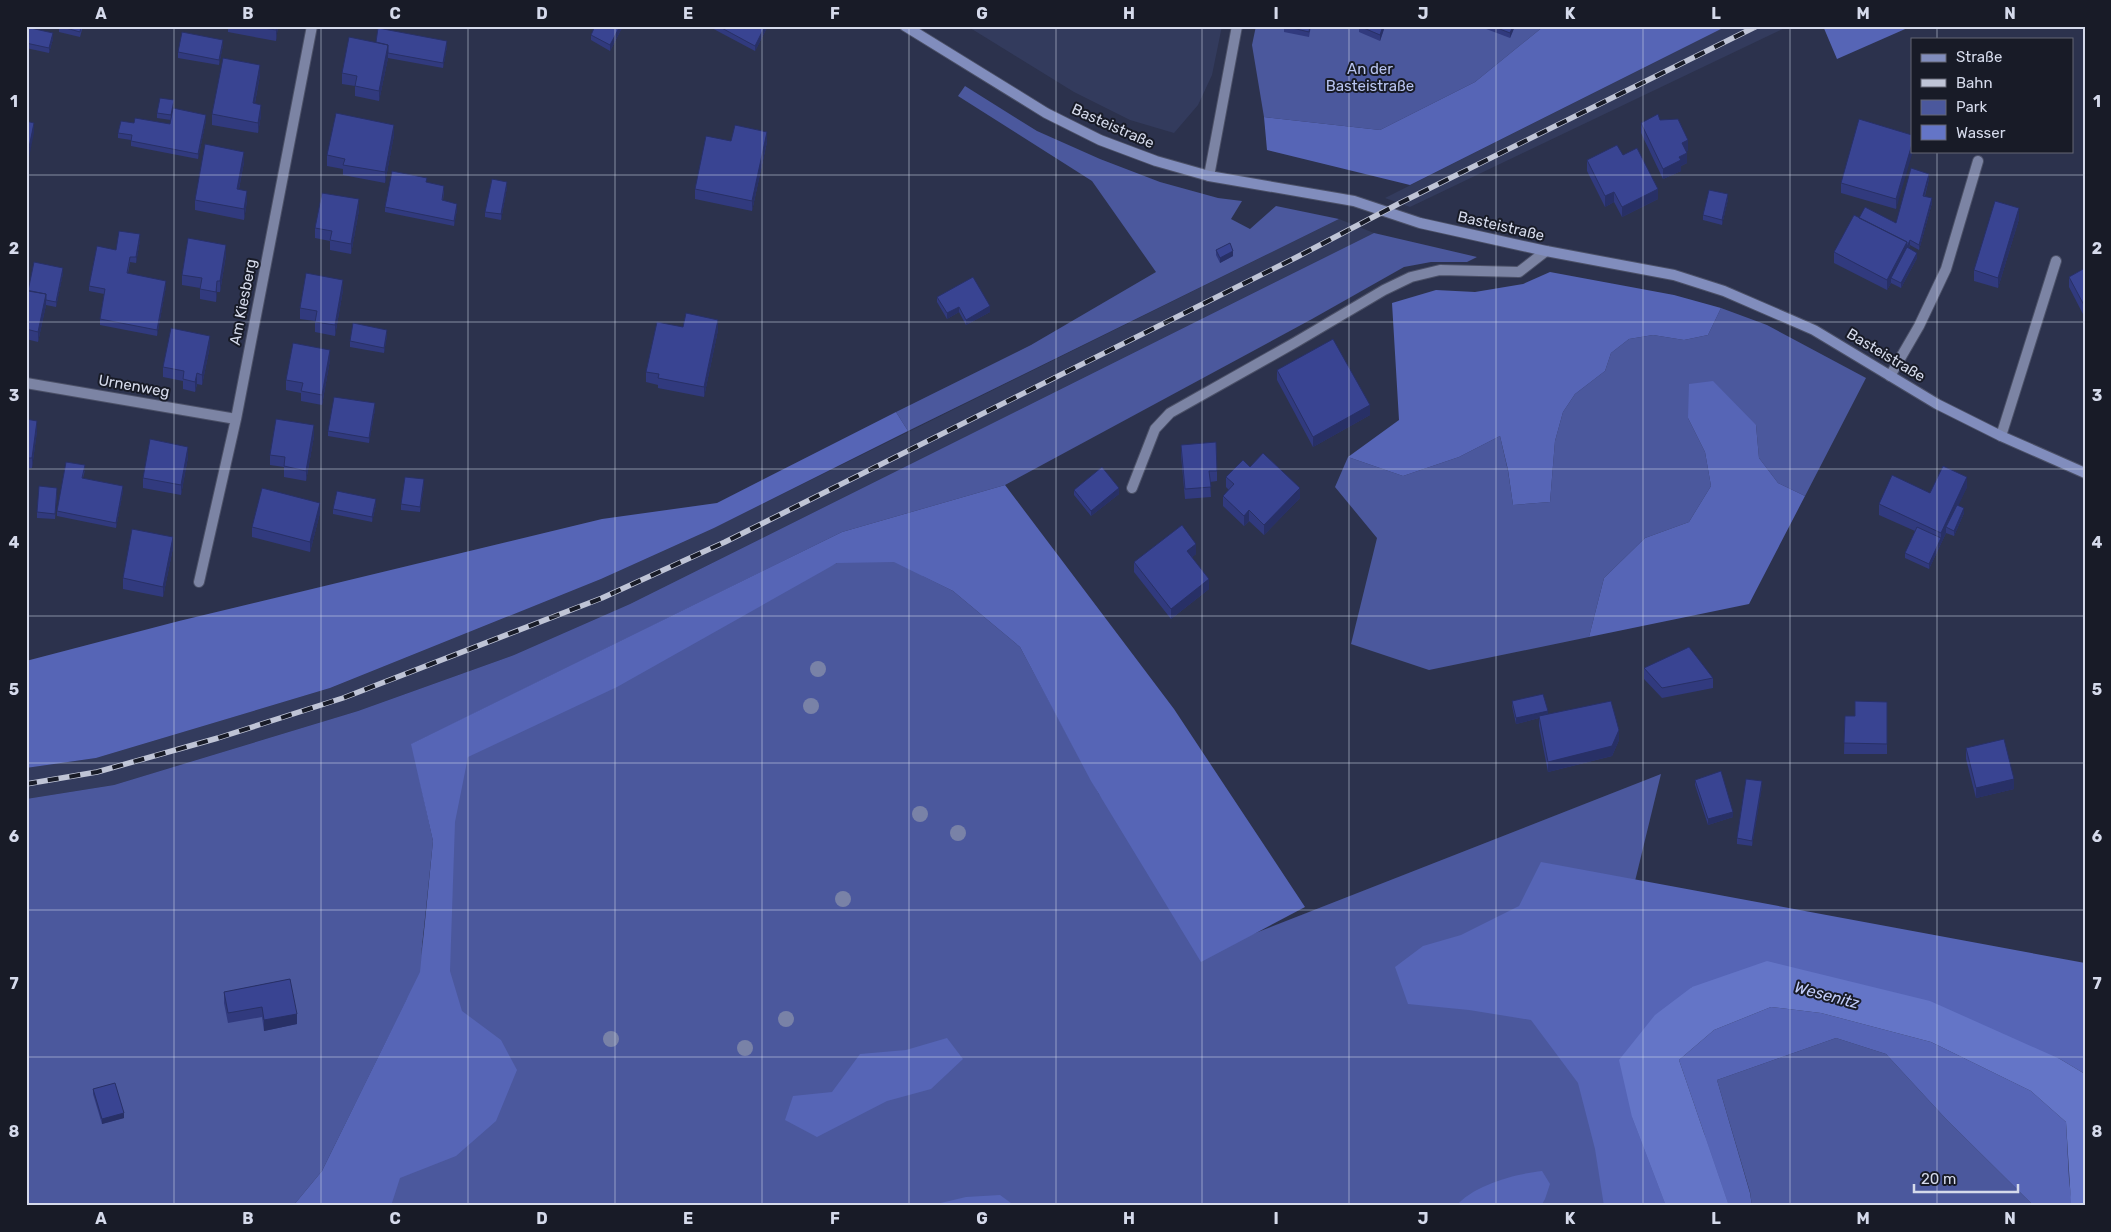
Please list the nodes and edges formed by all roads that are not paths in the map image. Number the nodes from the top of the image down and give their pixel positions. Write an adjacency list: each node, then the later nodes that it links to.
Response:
1 (312, 26): 10 (street, Am Kiesberg)
2 (905, 26): 5 (main road, Basteistraße)
3 (1237, 26): 5 (street)
4 (1978, 160): 8 (street)
5 (1209, 176): 6 (main road, Basteistraße)
6 (1546, 251): 8 (main road, Basteistraße); 13 (street)
7 (2056, 261): 11 (street)
8 (1890, 376): 11 (main road, Basteistraße)
9 (26, 383): 10 (street, Urnenweg)
10 (236, 419): 14 (street, Am Kiesberg)
11 (2000, 436): 12 (main road, Basteistraße)
12 (2085, 473)
13 (1132, 488)
14 (199, 582)

